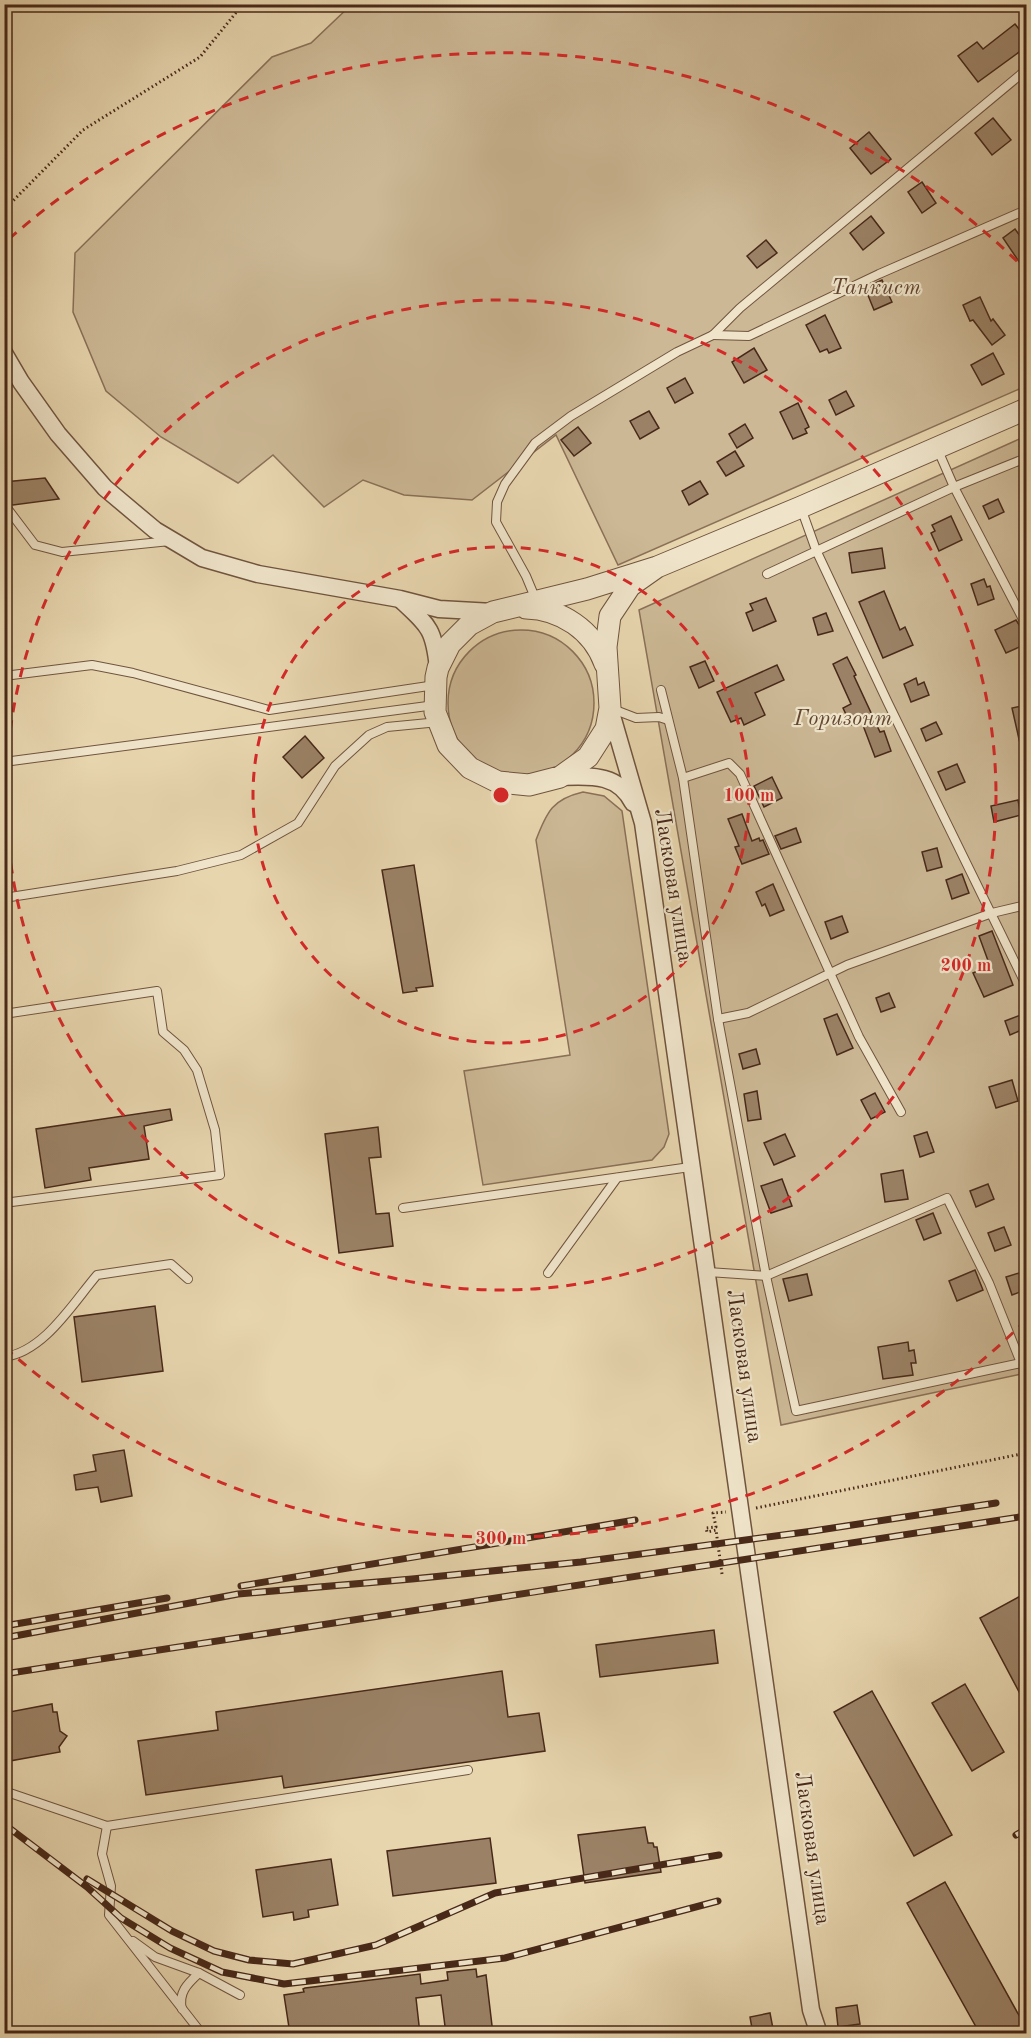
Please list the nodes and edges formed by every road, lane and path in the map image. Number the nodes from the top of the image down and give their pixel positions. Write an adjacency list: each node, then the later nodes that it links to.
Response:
1 (243, 4): 3 (path)
2 (1026, 70): 5 (lane)
3 (4, 210)
4 (1026, 210): 5 (lane)
5 (713, 335): 18 (lane)
6 (4, 353): 13 (street)
7 (1026, 409): 8 (street)
8 (937, 448): 10 (lane); 12 (street)
9 (1026, 458): 10 (lane)
10 (954, 487): 14 (lane); 20 (lane)
11 (4, 504): 13 (lane)
12 (801, 507): 14 (lane); 15 (street)
13 (173, 541): 17 (street)
14 (816, 550): 16 (lane); 33 (lane)
15 (657, 567): 18 (street); 21 (street)
16 (767, 574)
17 (400, 599): 19 (street); 24 (street)
18 (537, 602): 19 (street)
19 (503, 610): 21 (street); 24 (street)
20 (1026, 625)
21 (608, 670): 25 (street)
22 (4, 676): 24 (lane)
23 (661, 690): 26 (lane)
24 (437, 695): 27 (lane); 28 (street); 31 (lane)
25 (610, 708): 26 (lane); 28 (street); 30 (street, Ласковая улица)
26 (668, 720): 29 (lane)
27 (4, 762)
28 (560, 777): 30 (street)
29 (683, 778): 34 (lane); 37 (lane)
30 (643, 823): 39 (street, Ласковая улица)
31 (4, 898)
32 (1026, 905): 33 (lane)
33 (992, 912): 34 (lane); 35 (lane)
34 (830, 974): 37 (lane); 38 (lane)
35 (1026, 985)
36 (4, 1014): 41 (lane)
37 (718, 1019): 45 (lane)
38 (901, 1112)
39 (690, 1167): 40 (lane); 44 (street, Ласковая улица)
40 (617, 1178): 42 (lane); 43 (lane)
41 (4, 1203)
42 (403, 1208)
43 (548, 1272)
44 (708, 1272): 45 (lane); 50 (street, Ласковая улица)
45 (766, 1276): 48 (lane); 48 (lane)
46 (188, 1279): 47 (lane)
47 (4, 1357)
48 (1024, 1362)
49 (1026, 1453): 50 (path)
50 (741, 1511): 51 (path); 60 (street, Ласковая улица)
51 (722, 1574)
52 (468, 1770): 54 (lane)
53 (4, 1791): 54 (lane)
54 (107, 1826): 55 (lane)
55 (125, 1936): 56 (lane); 58 (lane)
56 (199, 1973): 57 (lane); 58 (lane)
57 (240, 1995)
58 (182, 2010): 59 (lane)
59 (202, 2034)
60 (819, 2034)

